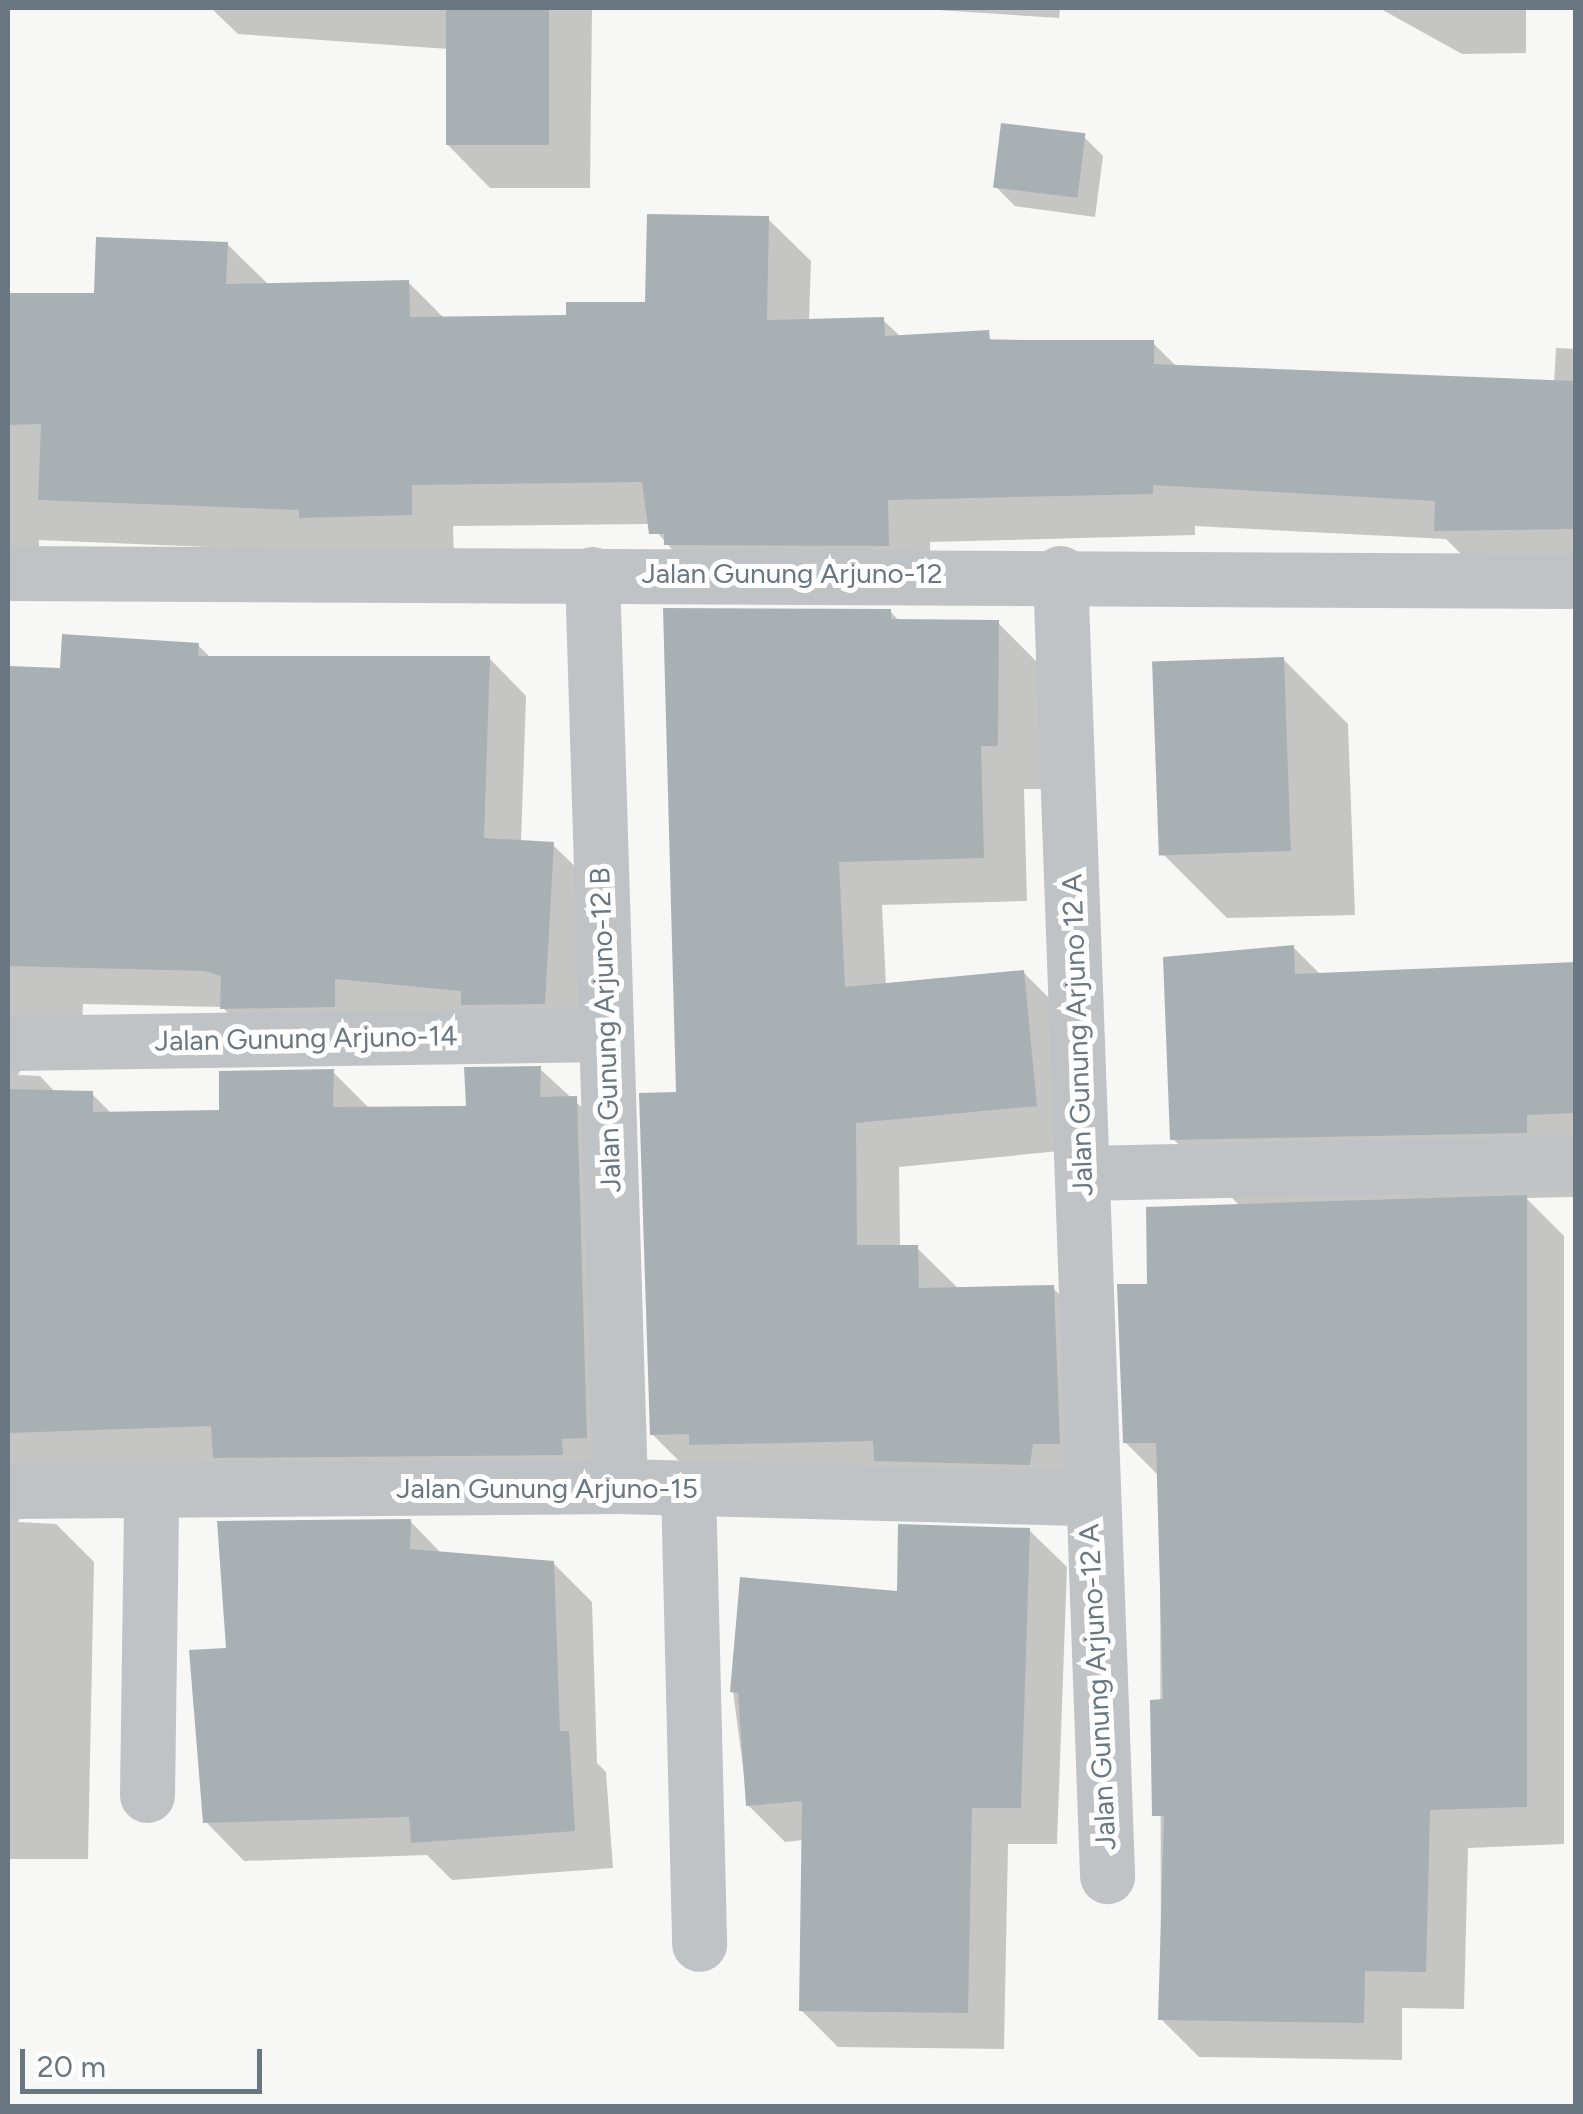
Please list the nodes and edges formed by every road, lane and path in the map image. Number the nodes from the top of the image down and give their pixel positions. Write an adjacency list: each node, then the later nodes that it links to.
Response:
1 (8, 573): 3 (street, Jalan Gunung Arjuno-12)
2 (1060, 573): 3 (street, Jalan Gunung Arjuno-12); 4 (street, Jalan Gunung Arjuno-12); 8 (street, Jalan Gunung Arjuno 12 A)
3 (592, 574): 5 (street, Jalan Gunung Arjuno-12 B)
4 (1576, 581)
5 (604, 1034): 6 (street, Jalan Gunung Arjuno-14); 9 (street, Jalan Gunung Arjuno-12 B)
6 (8, 1042)
7 (1576, 1163): 8 (street)
8 (1083, 1173): 13 (street, Jalan Gunung Arjuno 12 A)
9 (620, 1486): 10 (street, Jalan Gunung Arjuno-15); 11 (street, Jalan Gunung Arjuno-15)
10 (688, 1487): 13 (street, Jalan Gunung Arjuno-15); 16 (street)
11 (151, 1490): 12 (street, Jalan Gunung Arjuno-15); 14 (street)
12 (8, 1491)
13 (1087, 1498): 15 (street, Jalan Gunung Arjuno-12 A)
14 (147, 1795)
15 (1108, 1876)
16 (699, 1944)

